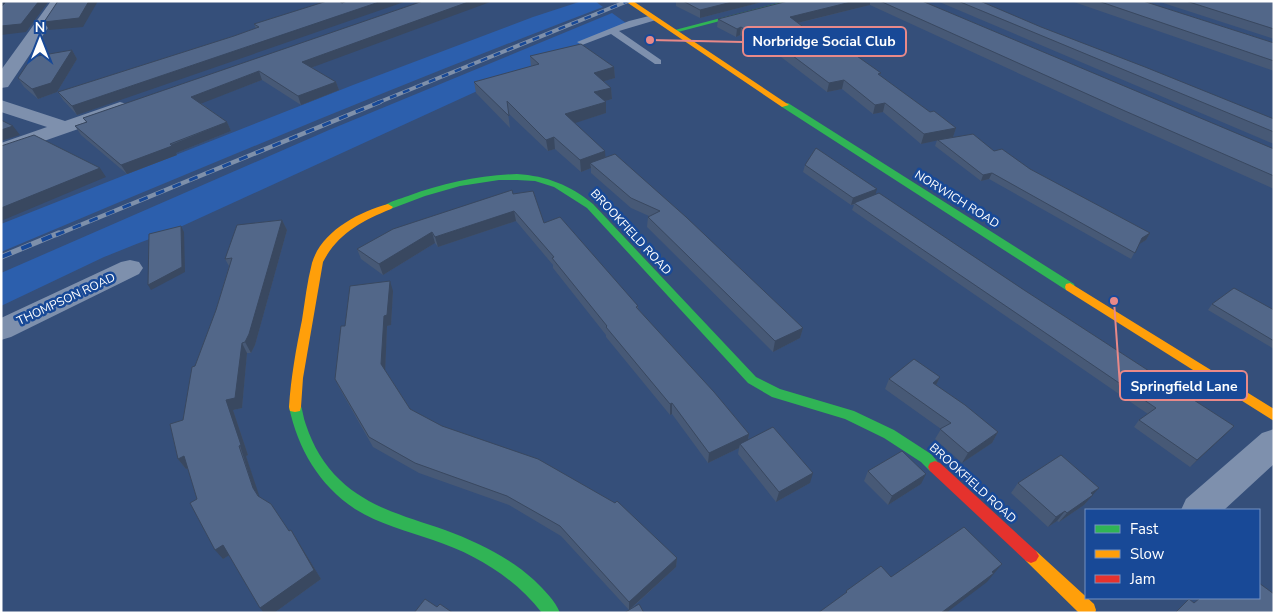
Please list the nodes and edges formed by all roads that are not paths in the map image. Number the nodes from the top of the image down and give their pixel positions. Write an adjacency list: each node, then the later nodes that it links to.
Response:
1 (59, 1): 9 (street)
2 (628, 1): 4 (street, NORWICH ROAD)
3 (794, 1): 6 (street)
4 (653, 18): 5 (lane); 6 (street, NORWICH ROAD)
5 (613, 31): 7 (lane); 8 (lane)
6 (674, 31): 16 (street, NORWICH ROAD)
7 (582, 42)
8 (658, 62)
9 (1, 82)
10 (138, 102): 12 (street)
11 (1, 106): 12 (street)
12 (63, 128): 13 (street)
13 (1, 150)
14 (130, 268): 15 (street, THOMPSON ROAD)
15 (1, 330)
16 (1274, 416)
17 (1274, 443): 18 (street)
18 (1200, 509)
19 (1091, 607): 20 (street, BROOKFIELD ROAD)
20 (552, 613)

